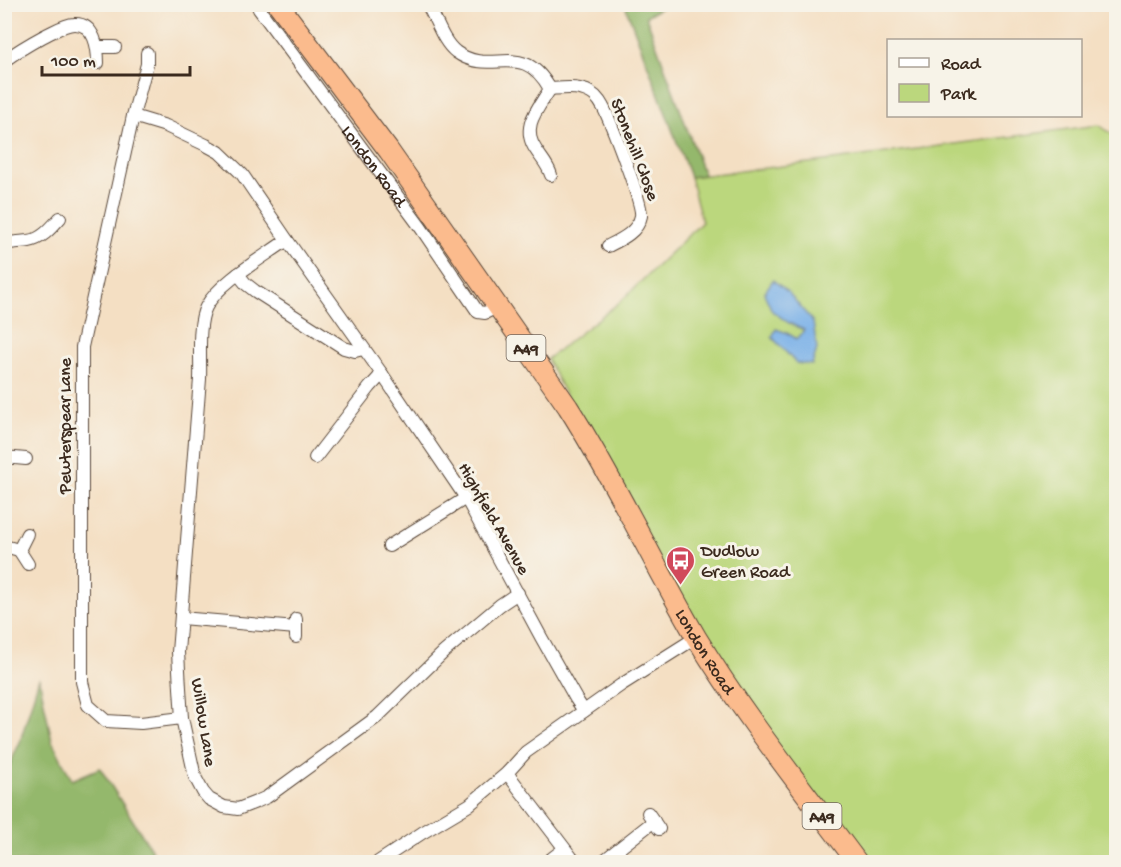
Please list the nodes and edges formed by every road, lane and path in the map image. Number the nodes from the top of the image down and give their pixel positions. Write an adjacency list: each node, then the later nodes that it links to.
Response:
1 (257, 4): 17 (street, London Road)
2 (278, 4): 17 (highway, London Road / A49)
3 (427, 4): 9 (street)
4 (98, 47): 5 (street); 7 (street); 8 (street)
5 (115, 47)
6 (147, 53): 10 (street, Pewterspear Lane)
7 (4, 61)
8 (98, 63)
9 (550, 89): 11 (street); 15 (street, Stonehill Close)
10 (133, 116): 13 (street, Highfield Avenue); 34 (street, Pewterspear Lane)
11 (551, 177)
12 (58, 225): 14 (street)
13 (287, 240): 16 (street); 18 (street, Highfield Avenue)
14 (4, 244)
15 (605, 247)
16 (238, 274): 18 (street); 30 (street, Willow Lane)
17 (497, 307): 32 (highway, London Road / A49)
18 (363, 349): 19 (street, Highfield Avenue)
19 (382, 374): 21 (street); 23 (street, Highfield Avenue)
20 (4, 457): 22 (street)
21 (315, 458)
22 (26, 459)
23 (466, 498): 26 (street); 29 (street, Highfield Avenue)
24 (27, 534): 27 (street)
25 (4, 546): 27 (street)
26 (390, 547)
27 (19, 550): 28 (street)
28 (28, 564)
29 (518, 593): 33 (street, Highfield Avenue); 34 (street, Willow Lane)
30 (181, 618): 31 (street); 34 (street, Willow Lane)
31 (296, 628)
32 (697, 637): 33 (street); 42 (highway, London Road / A49)
33 (584, 711): 35 (street)
34 (183, 718)
35 (507, 773): 37 (street); 38 (street)
36 (654, 821): 41 (street)
37 (564, 849): 39 (street); 40 (street)
38 (378, 862)
39 (547, 862)
40 (575, 862)
41 (602, 862)
42 (857, 862)

